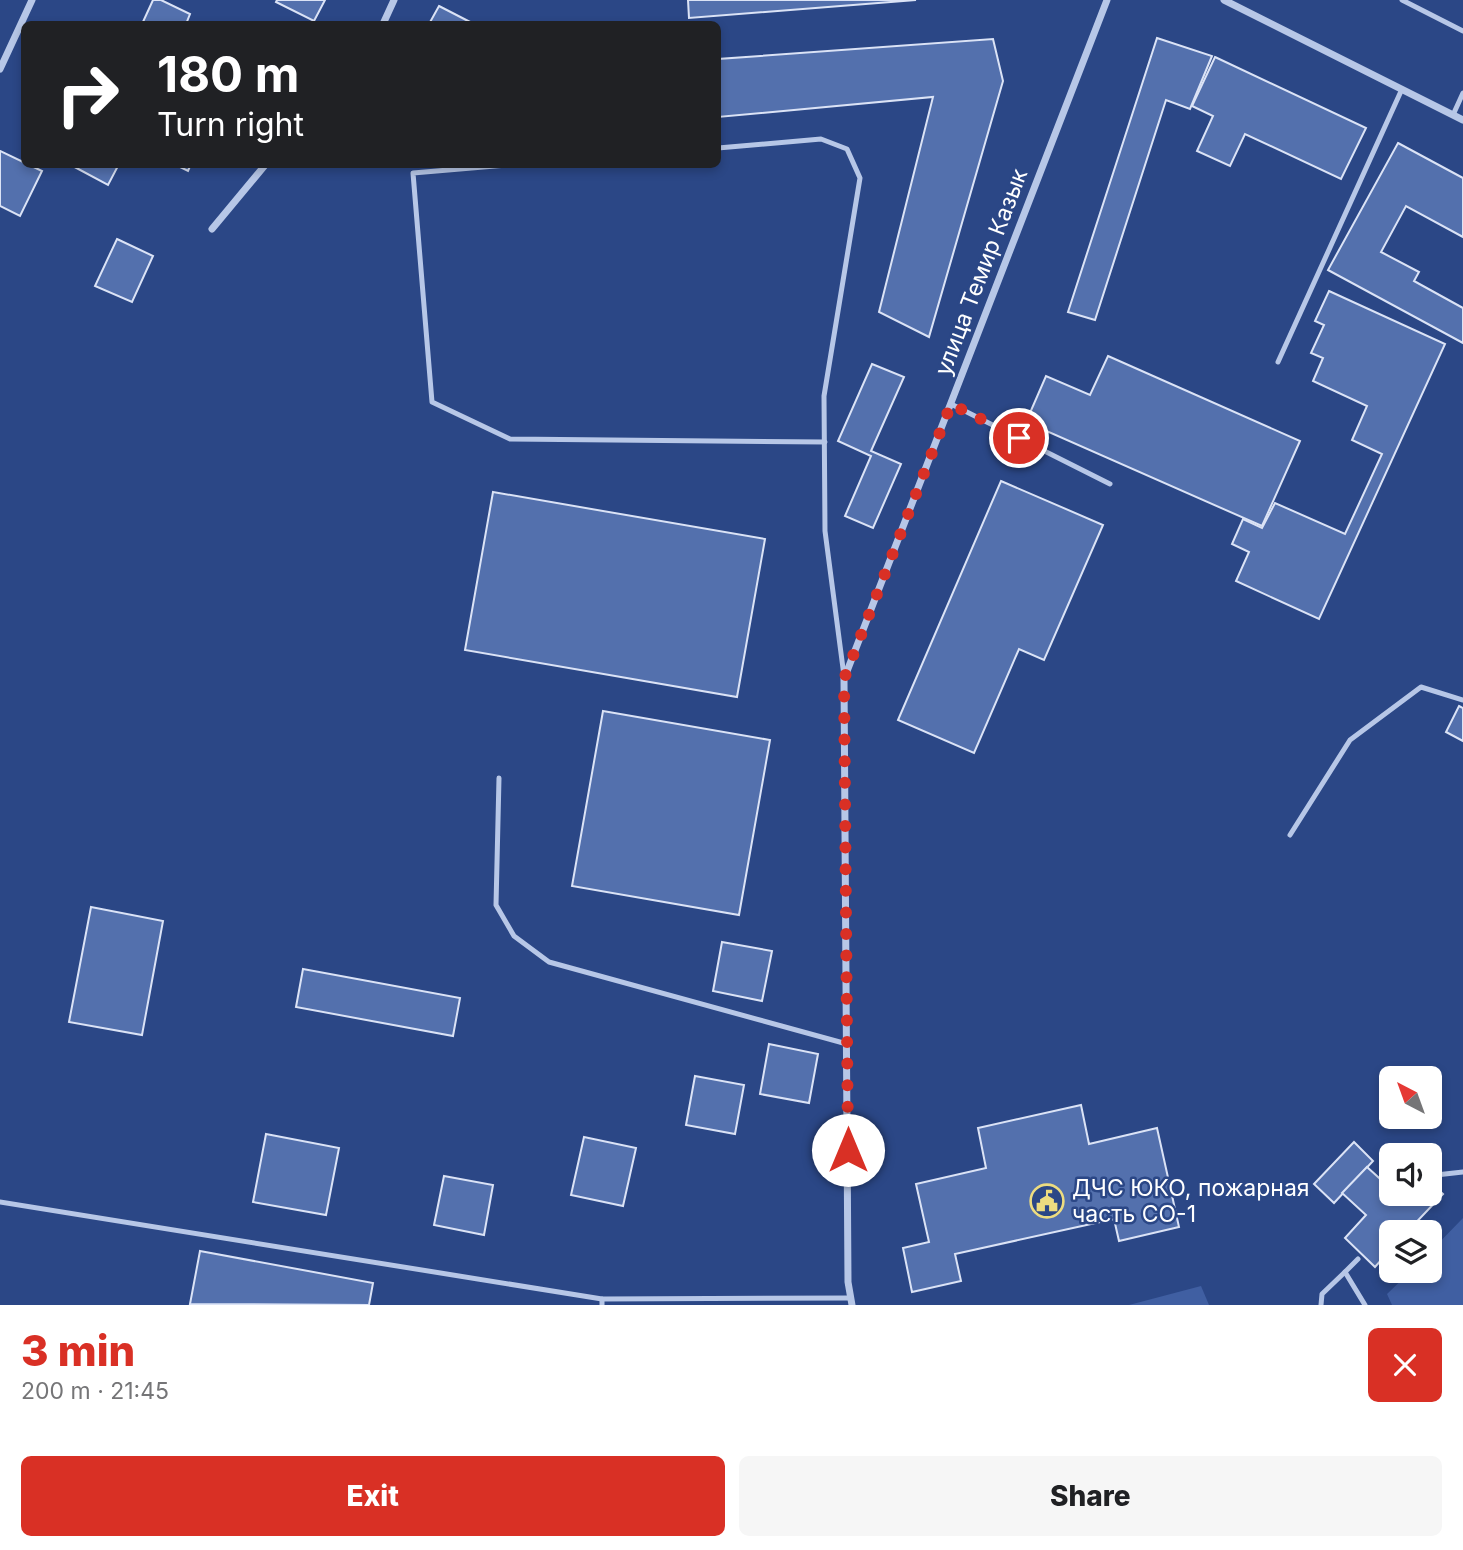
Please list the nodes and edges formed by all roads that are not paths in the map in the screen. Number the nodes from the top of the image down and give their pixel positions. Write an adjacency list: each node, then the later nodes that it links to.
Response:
1 (32, 0): 6 (street)
2 (394, 0): 7 (street)
3 (1107, 0): 20 (street, улица Темир Казык)
4 (1224, 0): 11 (street)
5 (1402, 0): 9 (lane)
6 (22, 21)
7 (384, 21)
8 (21, 24): 10 (street)
9 (1463, 31)
10 (0, 69)
11 (1402, 89): 13 (street); 19 (lane)
12 (1463, 93): 13 (lane)
13 (1453, 115): 14 (street)
14 (1463, 120)
15 (721, 148): 21 (lane)
16 (263, 168): 18 (street)
17 (472, 168): 21 (lane)
18 (212, 229)
19 (1278, 362)
20 (951, 404): 22 (lane); 23 (street, улица Темир Казык)
21 (825, 442): 23 (lane)
22 (1110, 484)
23 (844, 679): 27 (street, улица Темир Казык)
24 (1463, 700): 26 (lane)
25 (499, 778): 27 (lane)
26 (1290, 835)
27 (847, 1044): 34 (street, улица Темир Казык)
28 (1463, 1172): 29 (lane)
29 (1442, 1174)
30 (0, 1202): 33 (lane)
31 (1358, 1259): 32 (lane)
32 (1345, 1272): 35 (lane); 36 (lane)
33 (602, 1302): 34 (lane)
34 (852, 1302)
35 (1321, 1305)
36 (1365, 1305)

